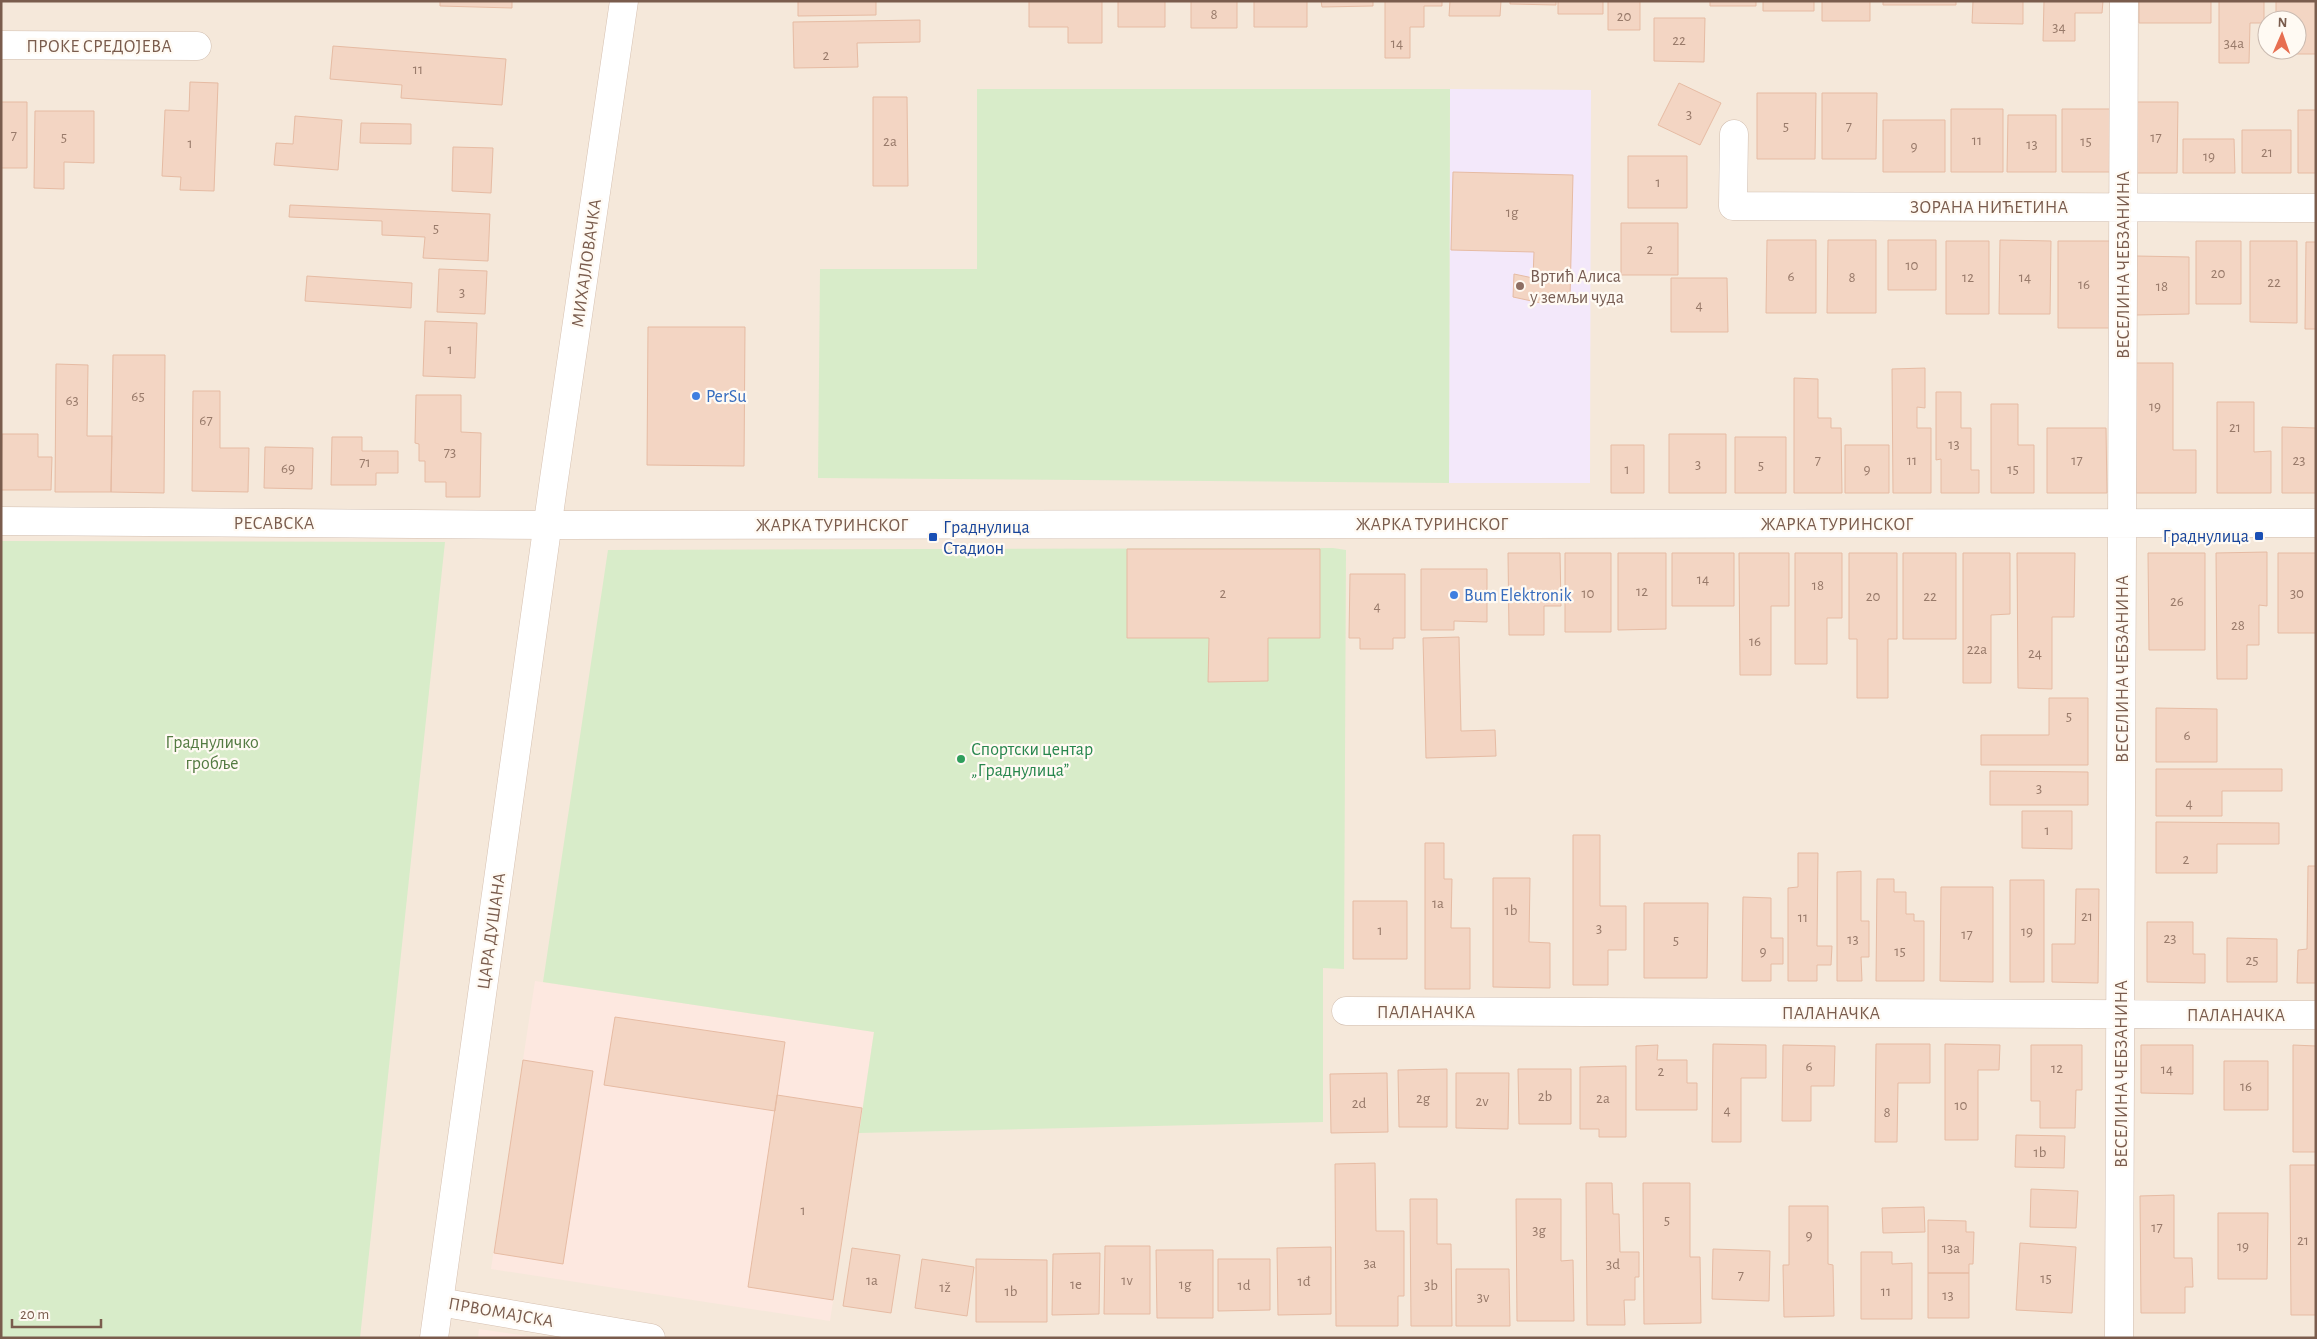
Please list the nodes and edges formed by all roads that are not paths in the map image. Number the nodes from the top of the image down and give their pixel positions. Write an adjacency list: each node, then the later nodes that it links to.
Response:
1 (624, 1): 11 (street, МИХАЈЛОВАЧКА)
2 (2124, 1): 6 (street, ВЕСЕЛИНА ЧЕБЗАНИНА)
3 (1, 45): 4 (street, ПРОКЕ СРЕДОЈЕВА)
4 (197, 46)
5 (1734, 134): 6 (street, ЗОРАНА НИЋЕТИНА)
6 (2123, 207): 7 (street, ЗОРАНА НИЋЕТИНА); 10 (street, ВЕСЕЛИНА ЧЕБЗАНИНА)
7 (2316, 208)
8 (1, 521): 11 (street, РЕСАВСКА)
9 (2316, 523): 10 (street, ЖАРКА ТУРИНСКОГ)
10 (2122, 524): 11 (street, ЖАРКА ТУРИНСКОГ); 13 (street, ВЕСЕЛИНА ЧЕБЗАНИНА)
11 (548, 525): 15 (street, ЦАРА ДУШАНА)
12 (1346, 1011): 13 (street, ПАЛАНАЧКА)
13 (2121, 1014): 14 (street, ПАЛАНАЧКА); 18 (street, ВЕСЕЛИНА ЧЕБЗАНИНА)
14 (2316, 1015)
15 (439, 1302): 16 (street, ЦАРА ДУШАНА); 17 (street, ПРВОМАЈСКА)
16 (434, 1338)
17 (651, 1338)
18 (2119, 1338)

